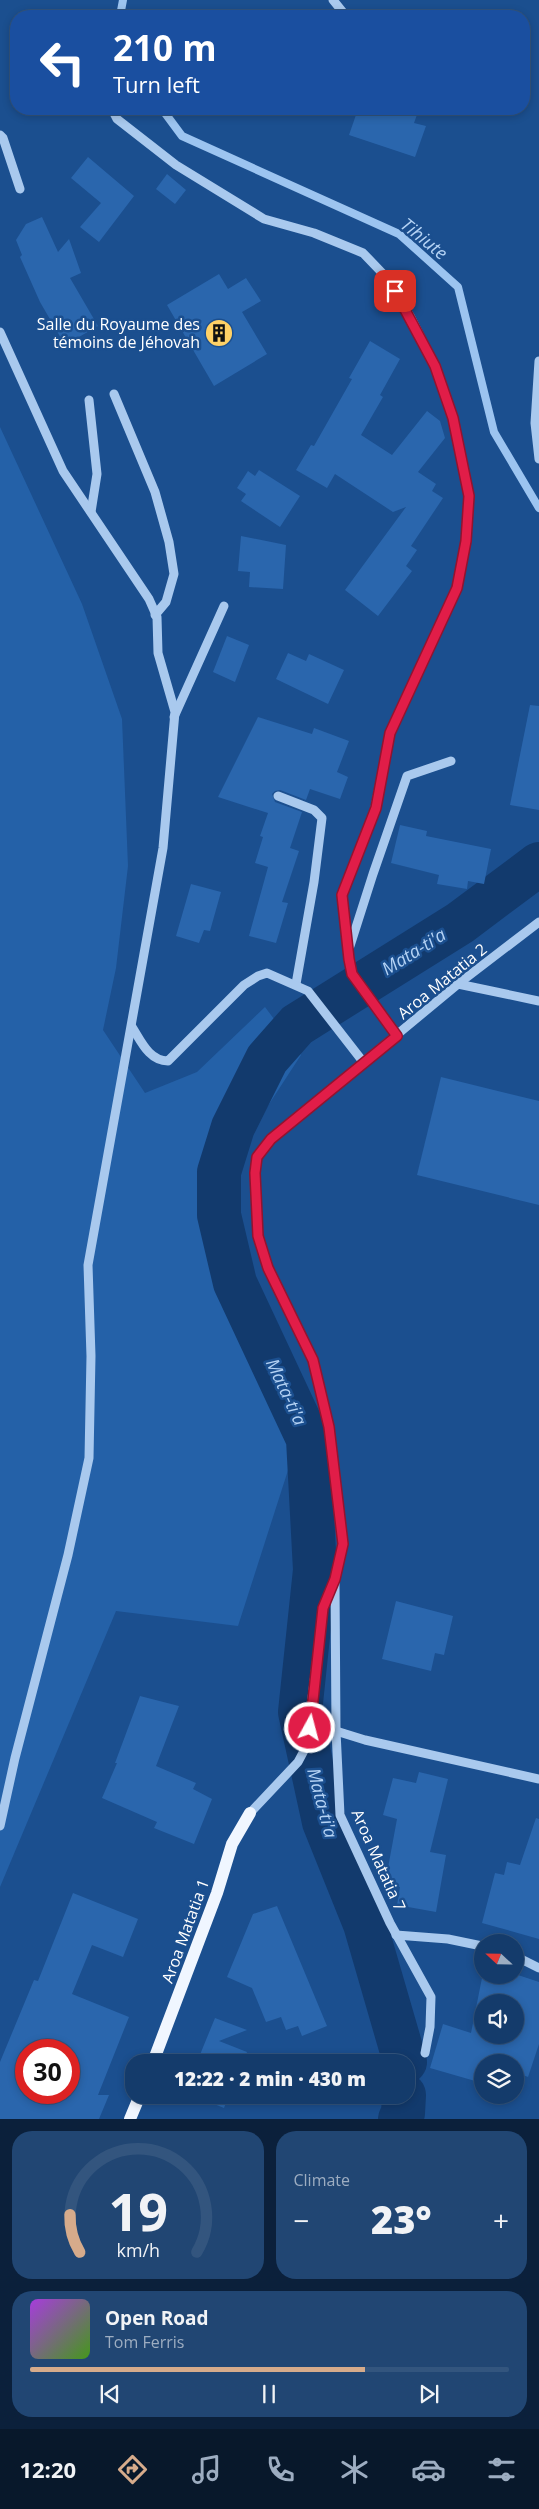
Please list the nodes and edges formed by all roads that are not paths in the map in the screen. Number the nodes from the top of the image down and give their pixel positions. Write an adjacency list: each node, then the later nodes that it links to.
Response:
1 (333, 0): 2 (street)
2 (341, 10)
3 (115, 115): 18 (street)
4 (0, 135): 5 (street)
5 (20, 189)
6 (0, 332): 11 (street)
7 (539, 361): 10 (street)
8 (114, 394): 13 (street)
9 (89, 400): 11 (street)
10 (539, 459)
11 (91, 512): 13 (street)
12 (224, 606): 14 (street)
13 (156, 615): 14 (street)
14 (174, 717): 22 (street)
15 (451, 761): 18 (street)
16 (278, 796): 19 (street)
17 (539, 922): 20 (street, Aroa Matatia 2)
18 (349, 959): 23 (street)
19 (296, 984): 22 (street); 24 (street)
20 (458, 984): 21 (street); 23 (street, Aroa Matatia 2)
21 (539, 1001)
22 (132, 1027): 29 (street)
23 (397, 1036): 24 (street, Aroa Matatia 2)
24 (364, 1063): 25 (street, Aroa Matatia 2)
25 (335, 1579): 26 (street, Aroa Matatia 7); 28 (street, Aroa Matatia 2)
26 (336, 1731): 27 (street); 30 (street, Aroa Matatia 7)
27 (539, 1779)
28 (250, 1813): 34 (main road, Aroa Matatia 1)
29 (0, 1826)
30 (396, 1935): 31 (street); 35 (street, Aroa Matatia 7)
31 (474, 1944)
32 (524, 1960): 33 (street)
33 (539, 1968)
34 (156, 2054)
35 (425, 2054)
36 (136, 2104): 37 (main road)
37 (130, 2119)

